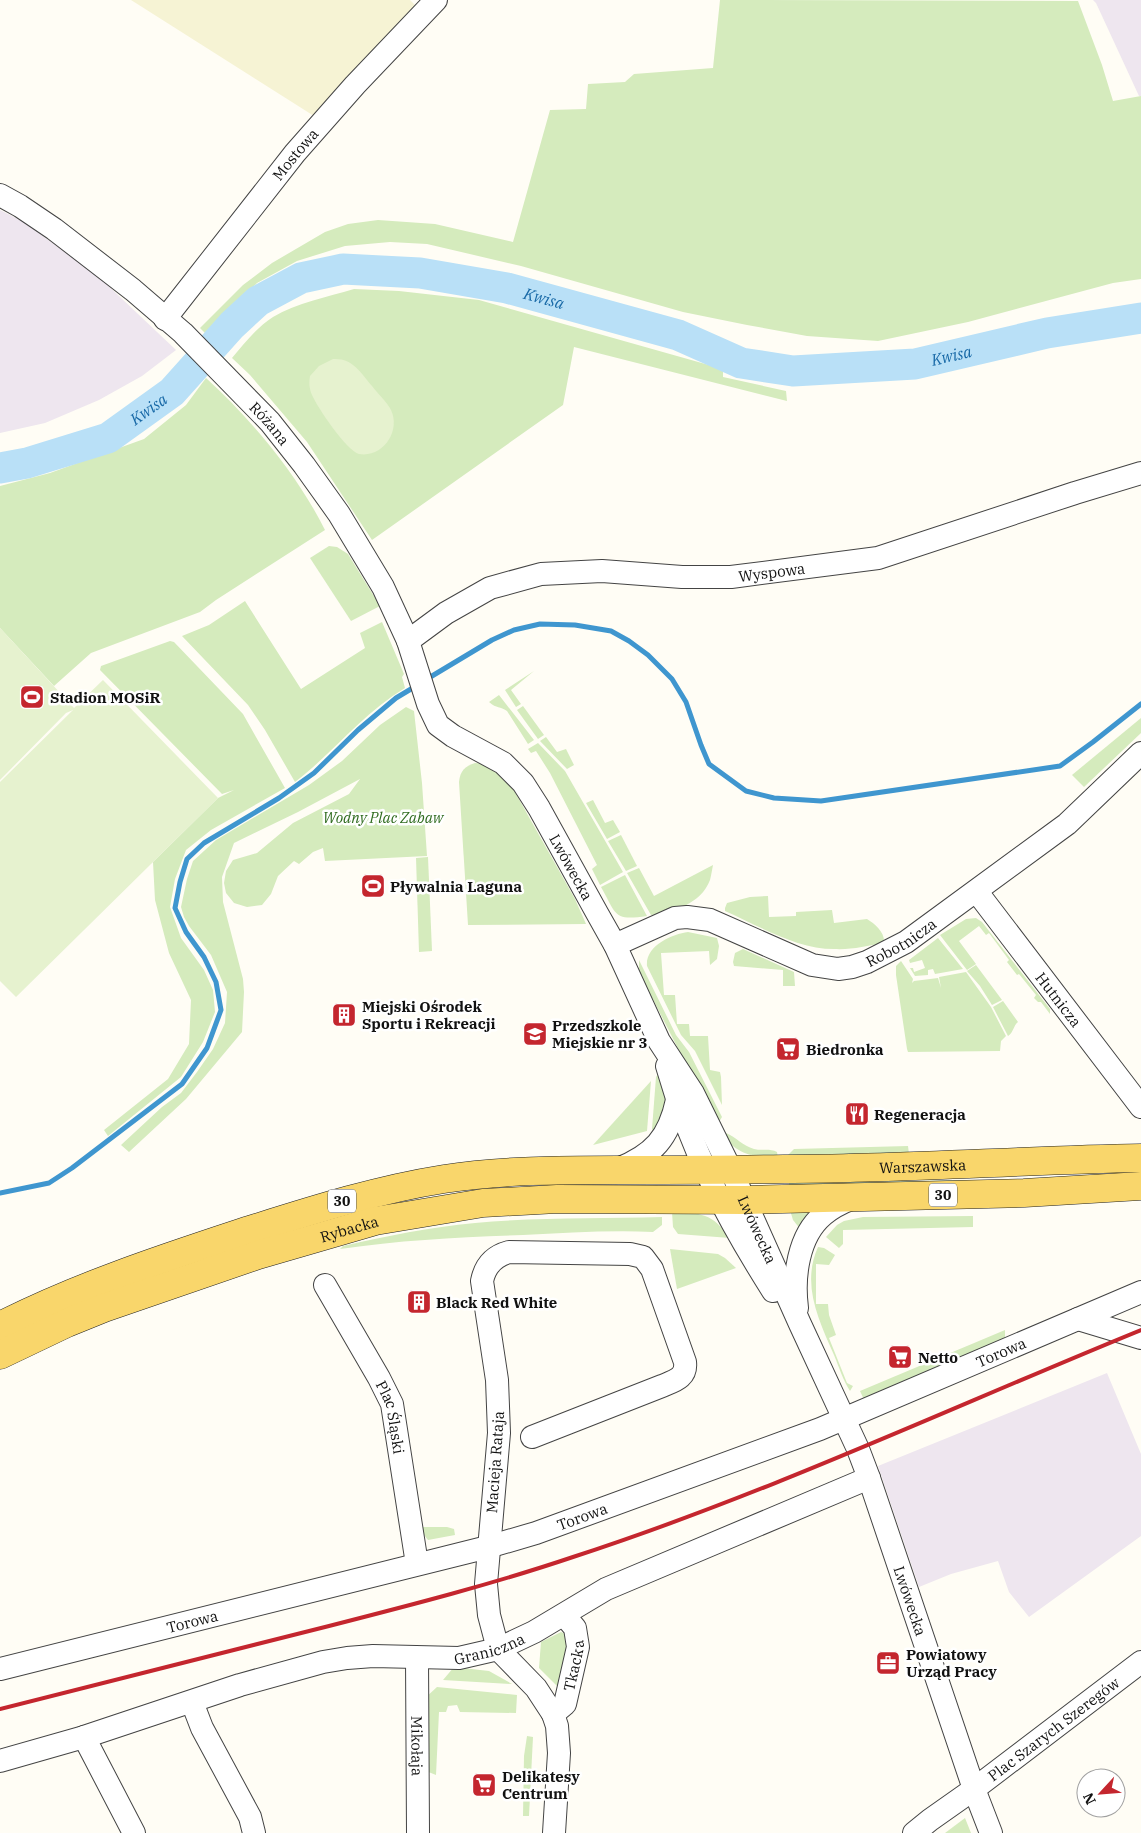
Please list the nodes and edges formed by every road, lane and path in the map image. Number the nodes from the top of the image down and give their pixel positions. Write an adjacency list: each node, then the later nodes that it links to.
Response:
1 (436, 0): 3 (street, Mostowa)
2 (0, 195): 3 (street, Różana)
3 (165, 318): 5 (street, Różana)
4 (1141, 473): 5 (street, Wyspowa)
5 (408, 641): 6 (street, Różana)
6 (442, 729): 9 (street, Lwówecka)
7 (1141, 753): 8 (street, Robotnicza)
8 (976, 892): 9 (street, Robotnicza); 12 (street, Hutnicza)
9 (614, 945): 10 (street, Lwówecka)
10 (659, 1041): 11 (street, Lwówecka); 16 (street, Lwówecka)
11 (677, 1100): 14 (street, Lwówecka); 15 (street)
12 (1141, 1107)
13 (1141, 1158): 16 (main road, Warszawska / 30)
14 (704, 1169): 15 (main road, Rybacka / 30); 16 (main road, Warszawska / 30); 19 (street, Lwówecka)
15 (616, 1170): 24 (main road, Rybacka / 30)
16 (731, 1170): 19 (street, Lwówecka)
17 (1141, 1186): 18 (main road, Warszawska / 30)
18 (857, 1196): 19 (main road, Warszawska / 30); 23 (street)
19 (732, 1200): 23 (street, Lwówecka); 26 (main road, Rybacka / 30); 27 (street, Lwówecka)
20 (325, 1285): 32 (street, Plac Śląski)
21 (1141, 1292): 22 (street, Torowa)
22 (1078, 1319): 25 (street); 28 (street, Torowa)
23 (800, 1324): 27 (street, Lwówecka)
24 (0, 1326)
25 (1141, 1338)
26 (0, 1355)
27 (821, 1370): 28 (street, Lwówecka)
28 (844, 1419): 30 (street, Lwówecka); 31 (street, Torowa)
29 (532, 1437): 31 (street, Macieja Rataja)
30 (869, 1478): 33 (street, Graniczna); 42 (street, Lwówecka)
31 (488, 1547): 32 (street, Torowa); 34 (street, Macieja Rataja)
32 (417, 1564): 37 (street, Torowa)
33 (564, 1615): 34 (street, Graniczna); 39 (street, Tkacka)
34 (498, 1648): 35 (street, Graniczna); 39 (street, Tkacka)
35 (417, 1658): 38 (street, Graniczna); 45 (street, Mikołaja)
36 (1136, 1666): 42 (street, Plac Szarych Szeregów)
37 (0, 1669)
38 (192, 1702): 40 (street, Graniczna); 44 (street)
39 (553, 1714): 46 (street, Tkacka)
40 (84, 1737): 41 (street, Graniczna); 43 (street)
41 (0, 1761)
42 (974, 1789): 47 (street, Plac Szarych Szeregów); 48 (street, Lwówecka)
43 (134, 1833)
44 (254, 1833)
45 (418, 1833)
46 (554, 1833)
47 (914, 1833)
48 (991, 1833)

